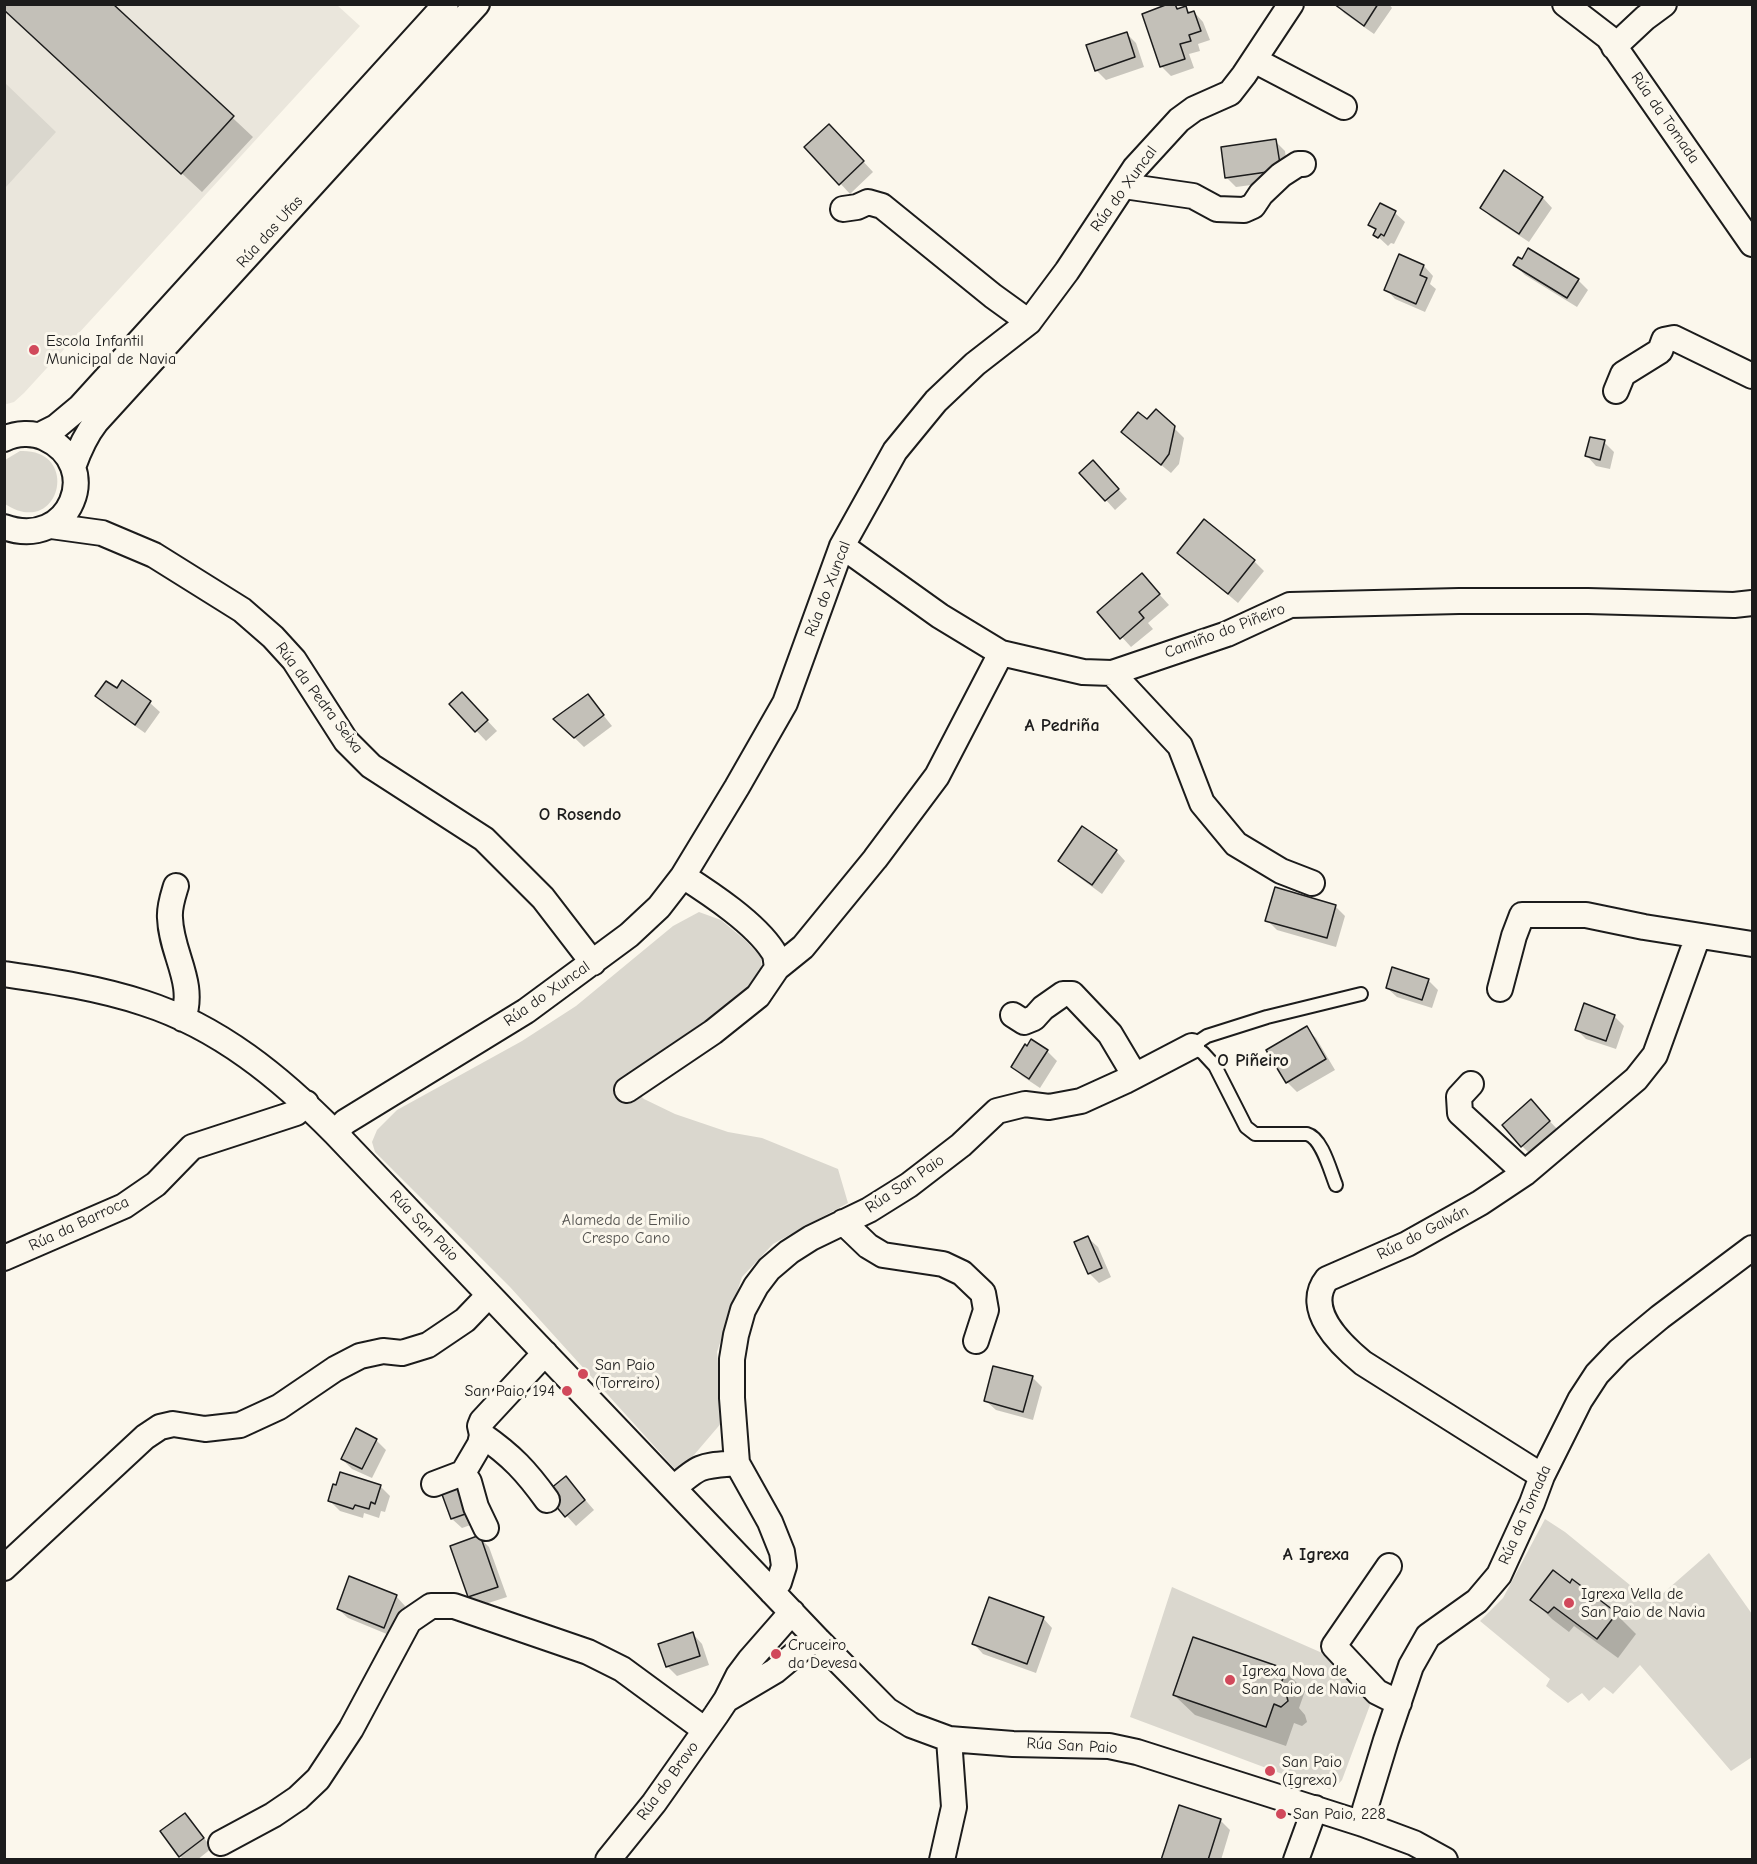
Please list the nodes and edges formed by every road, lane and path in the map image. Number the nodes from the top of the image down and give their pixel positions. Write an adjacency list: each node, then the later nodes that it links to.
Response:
1 (446, 4): 16 (street, Rúa das Ufas)
2 (477, 4): 18 (street, Rúa das Ufas)
3 (1291, 4): 7 (street, Rúa do Xuncal)
4 (1565, 4): 6 (street, Rúa da Tomada)
5 (1664, 4): 6 (street)
6 (1614, 47): 12 (street, Rúa da Tomada)
7 (1254, 60): 8 (street); 10 (street, Rúa do Xuncal)
8 (1344, 107)
9 (1303, 164): 10 (street)
10 (1124, 186): 13 (street, Rúa do Xuncal)
11 (843, 209): 13 (street)
12 (1752, 244)
13 (1029, 322): 23 (street, Rúa do Xuncal)
14 (1752, 376): 15 (street)
15 (1616, 391)
16 (40, 435): 17 (street); 18 (street)
17 (4, 439)
18 (73, 466): 19 (street)
19 (75, 490): 20 (street); 22 (street)
20 (51, 526): 21 (street, Rúa da Pedra Seixa); 22 (street, Rúa da Pedra Seixa)
21 (4, 527)
22 (102, 533): 32 (street, Rúa da Pedra Seixa)
23 (842, 546): 25 (street, Camiño do Piñeiro); 27 (street, Rúa do Xuncal)
24 (1752, 603): 26 (street, Camiño do Piñeiro)
25 (1001, 654): 26 (street, Camiño do Piñeiro); 33 (street)
26 (1112, 673): 28 (street)
27 (683, 876): 32 (street, Rúa do Xuncal); 33 (street)
28 (1312, 883)
29 (176, 886): 38 (street)
30 (1698, 936): 31 (street); 35 (street); 45 (street, Rúa do Galván)
31 (1752, 944)
32 (593, 963): 44 (street, Rúa do Xuncal)
33 (777, 968): 42 (street)
34 (4, 974): 38 (street, Rúa San Paio)
35 (1500, 989)
36 (1361, 994): 39 (lane)
37 (1012, 1015): 40 (street)
38 (183, 1019): 43 (street, Rúa San Paio)
39 (1192, 1046): 40 (street, Rúa San Paio); 46 (lane)
40 (1135, 1076): 47 (street, Rúa San Paio)
41 (1471, 1084): 45 (street)
42 (627, 1090)
43 (306, 1103): 44 (street, Rúa San Paio); 49 (street, Rúa da Barroca)
44 (335, 1133): 50 (street, Rúa San Paio)
45 (1525, 1173): 56 (street, Rúa do Galván)
46 (1336, 1185)
47 (843, 1222): 51 (street); 54 (street, Rúa San Paio)
48 (1752, 1248): 56 (street, Rúa da Tomada)
49 (4, 1258)
50 (489, 1295): 52 (street, Rúa San Paio); 62 (street)
51 (976, 1341)
52 (545, 1353): 53 (street); 58 (street, Rúa San Paio)
53 (482, 1435): 55 (street); 59 (street)
54 (737, 1463): 58 (street); 63 (street, Rúa San Paio)
55 (463, 1473): 57 (street); 60 (street)
56 (1542, 1476): 67 (street, Rúa da Tomada)
57 (434, 1484)
58 (674, 1488): 63 (street, Rúa San Paio)
59 (547, 1500)
60 (486, 1528)
61 (1389, 1566): 67 (street)
62 (4, 1568)
63 (772, 1592): 64 (street, Rúa San Paio)
64 (792, 1612): 65 (street, Rúa San Paio); 66 (street, Rúa do Bravo)
65 (817, 1639): 66 (street, Rúa do Bravo); 69 (street, Rúa San Paio)
66 (726, 1700): 68 (street, Rúa do Bravo)
67 (1399, 1703): 71 (street, Rúa da Tomada)
68 (705, 1730): 72 (street); 73 (street, Rúa do Bravo)
69 (949, 1739): 70 (street, Rúa San Paio); 74 (street)
70 (1315, 1808): 71 (street, Rúa San Paio); 75 (street)
71 (1363, 1824): 76 (street, Rúa San Paio)
72 (221, 1843)
73 (609, 1860)
74 (942, 1860)
75 (1296, 1860)
76 (1445, 1860)

